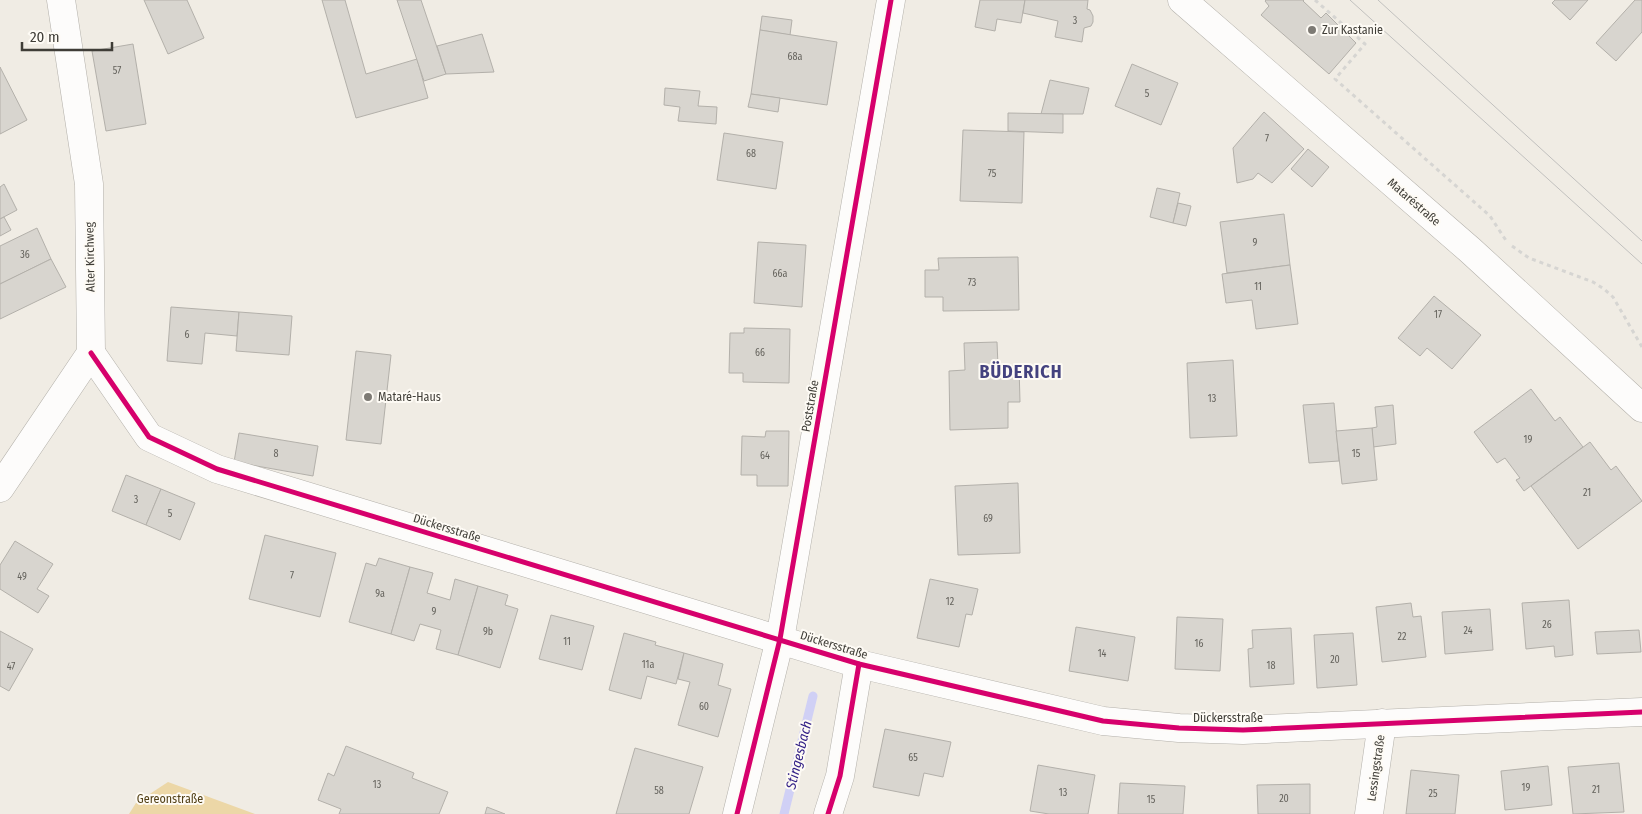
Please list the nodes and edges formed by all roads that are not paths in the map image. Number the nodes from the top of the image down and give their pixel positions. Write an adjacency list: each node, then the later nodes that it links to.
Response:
1 (61, 0): 4 (street, Alter Kirchweg)
2 (891, 0): 7 (street, Poststraße)
3 (1182, 0): 5 (street, Mataréstraße)
4 (91, 353): 6 (street); 7 (street, Dückersstraße)
5 (1642, 408)
6 (0, 488)
7 (780, 639): 8 (street, Dückersstraße); 11 (street, Poststraße)
8 (859, 664): 10 (street, Dückersstraße); 12 (street)
9 (1642, 712): 10 (street, Dückersstraße)
10 (1382, 723): 13 (street, Lessingstraße)
11 (737, 814)
12 (828, 814)
13 (1369, 814)

